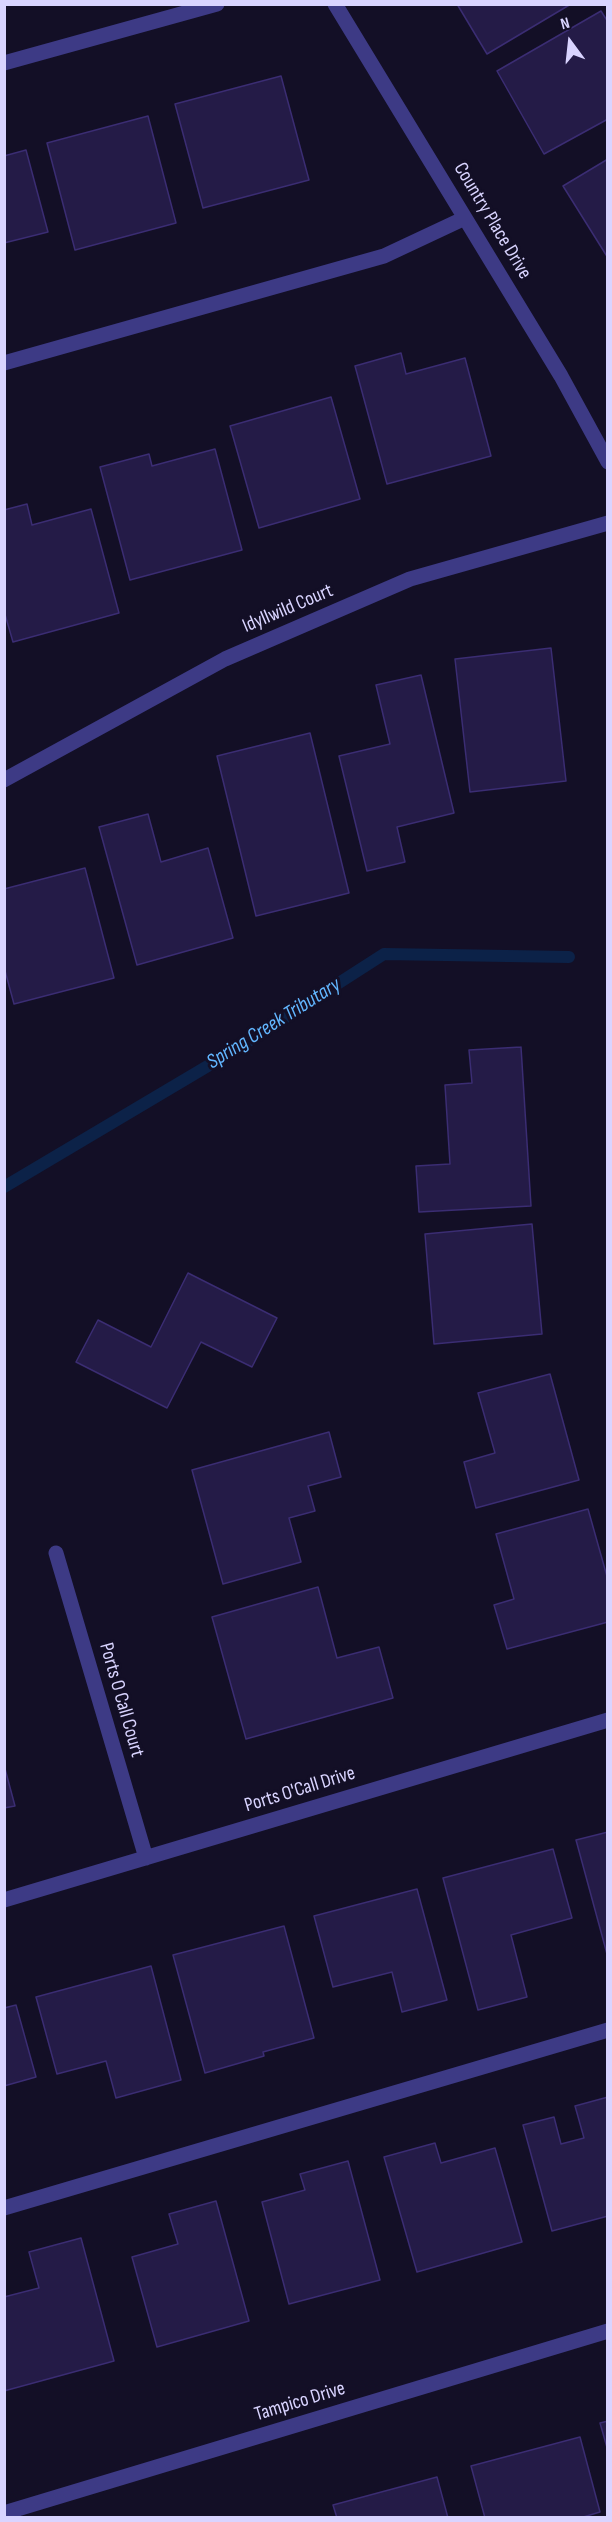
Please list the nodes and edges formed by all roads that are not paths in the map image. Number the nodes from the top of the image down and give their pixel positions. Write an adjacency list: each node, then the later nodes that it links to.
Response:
1 (217, 4): 3 (street)
2 (335, 4): 4 (street, Country Place Drive)
3 (4, 63)
4 (465, 218): 5 (street); 6 (street, Country Place Drive)
5 (4, 363)
6 (608, 462)
7 (608, 523): 8 (street, Idyllwild Court)
8 (4, 780)
9 (56, 1553): 11 (street, Ports O Call Court)
10 (608, 1720): 11 (street, Ports O'Call Drive)
11 (146, 1858): 12 (street, Ports O'Call Drive)
12 (4, 1900)
13 (608, 2030): 14 (street)
14 (4, 2208)
15 (608, 2331): 16 (street, Tampico Drive)
16 (4, 2513)

